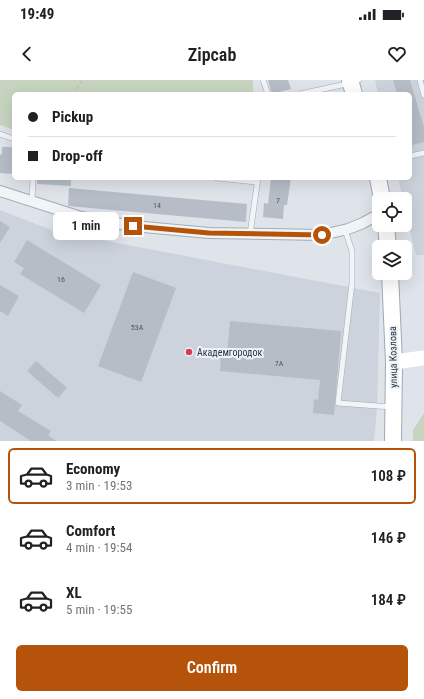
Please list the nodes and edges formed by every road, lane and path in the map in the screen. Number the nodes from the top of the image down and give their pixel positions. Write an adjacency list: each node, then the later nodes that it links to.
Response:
1 (82, 80): 5 (path)
2 (263, 80): 6 (lane)
3 (420, 80): 8 (lane)
4 (354, 84): 7 (lane)
5 (75, 92)
6 (267, 92)
7 (311, 92)
8 (424, 95)
9 (0, 134): 10 (lane)
10 (12, 138)
11 (424, 153): 12 (lane)
12 (412, 156)
13 (33, 180): 18 (lane)
14 (258, 180): 21 (lane)
15 (378, 180): 17 (main road)
16 (0, 191): 18 (street)
17 (381, 192)
18 (32, 202): 21 (street)
19 (372, 218): 20 (street)
20 (345, 230): 21 (street); 25 (lane)
21 (250, 234)
22 (390, 280): 24 (main road, улица Козлова)
23 (424, 358): 24 (main road)
24 (394, 362): 25 (main road, улица Козлова)
25 (394, 407): 26 (main road, улица Козлова)
26 (393, 441)

